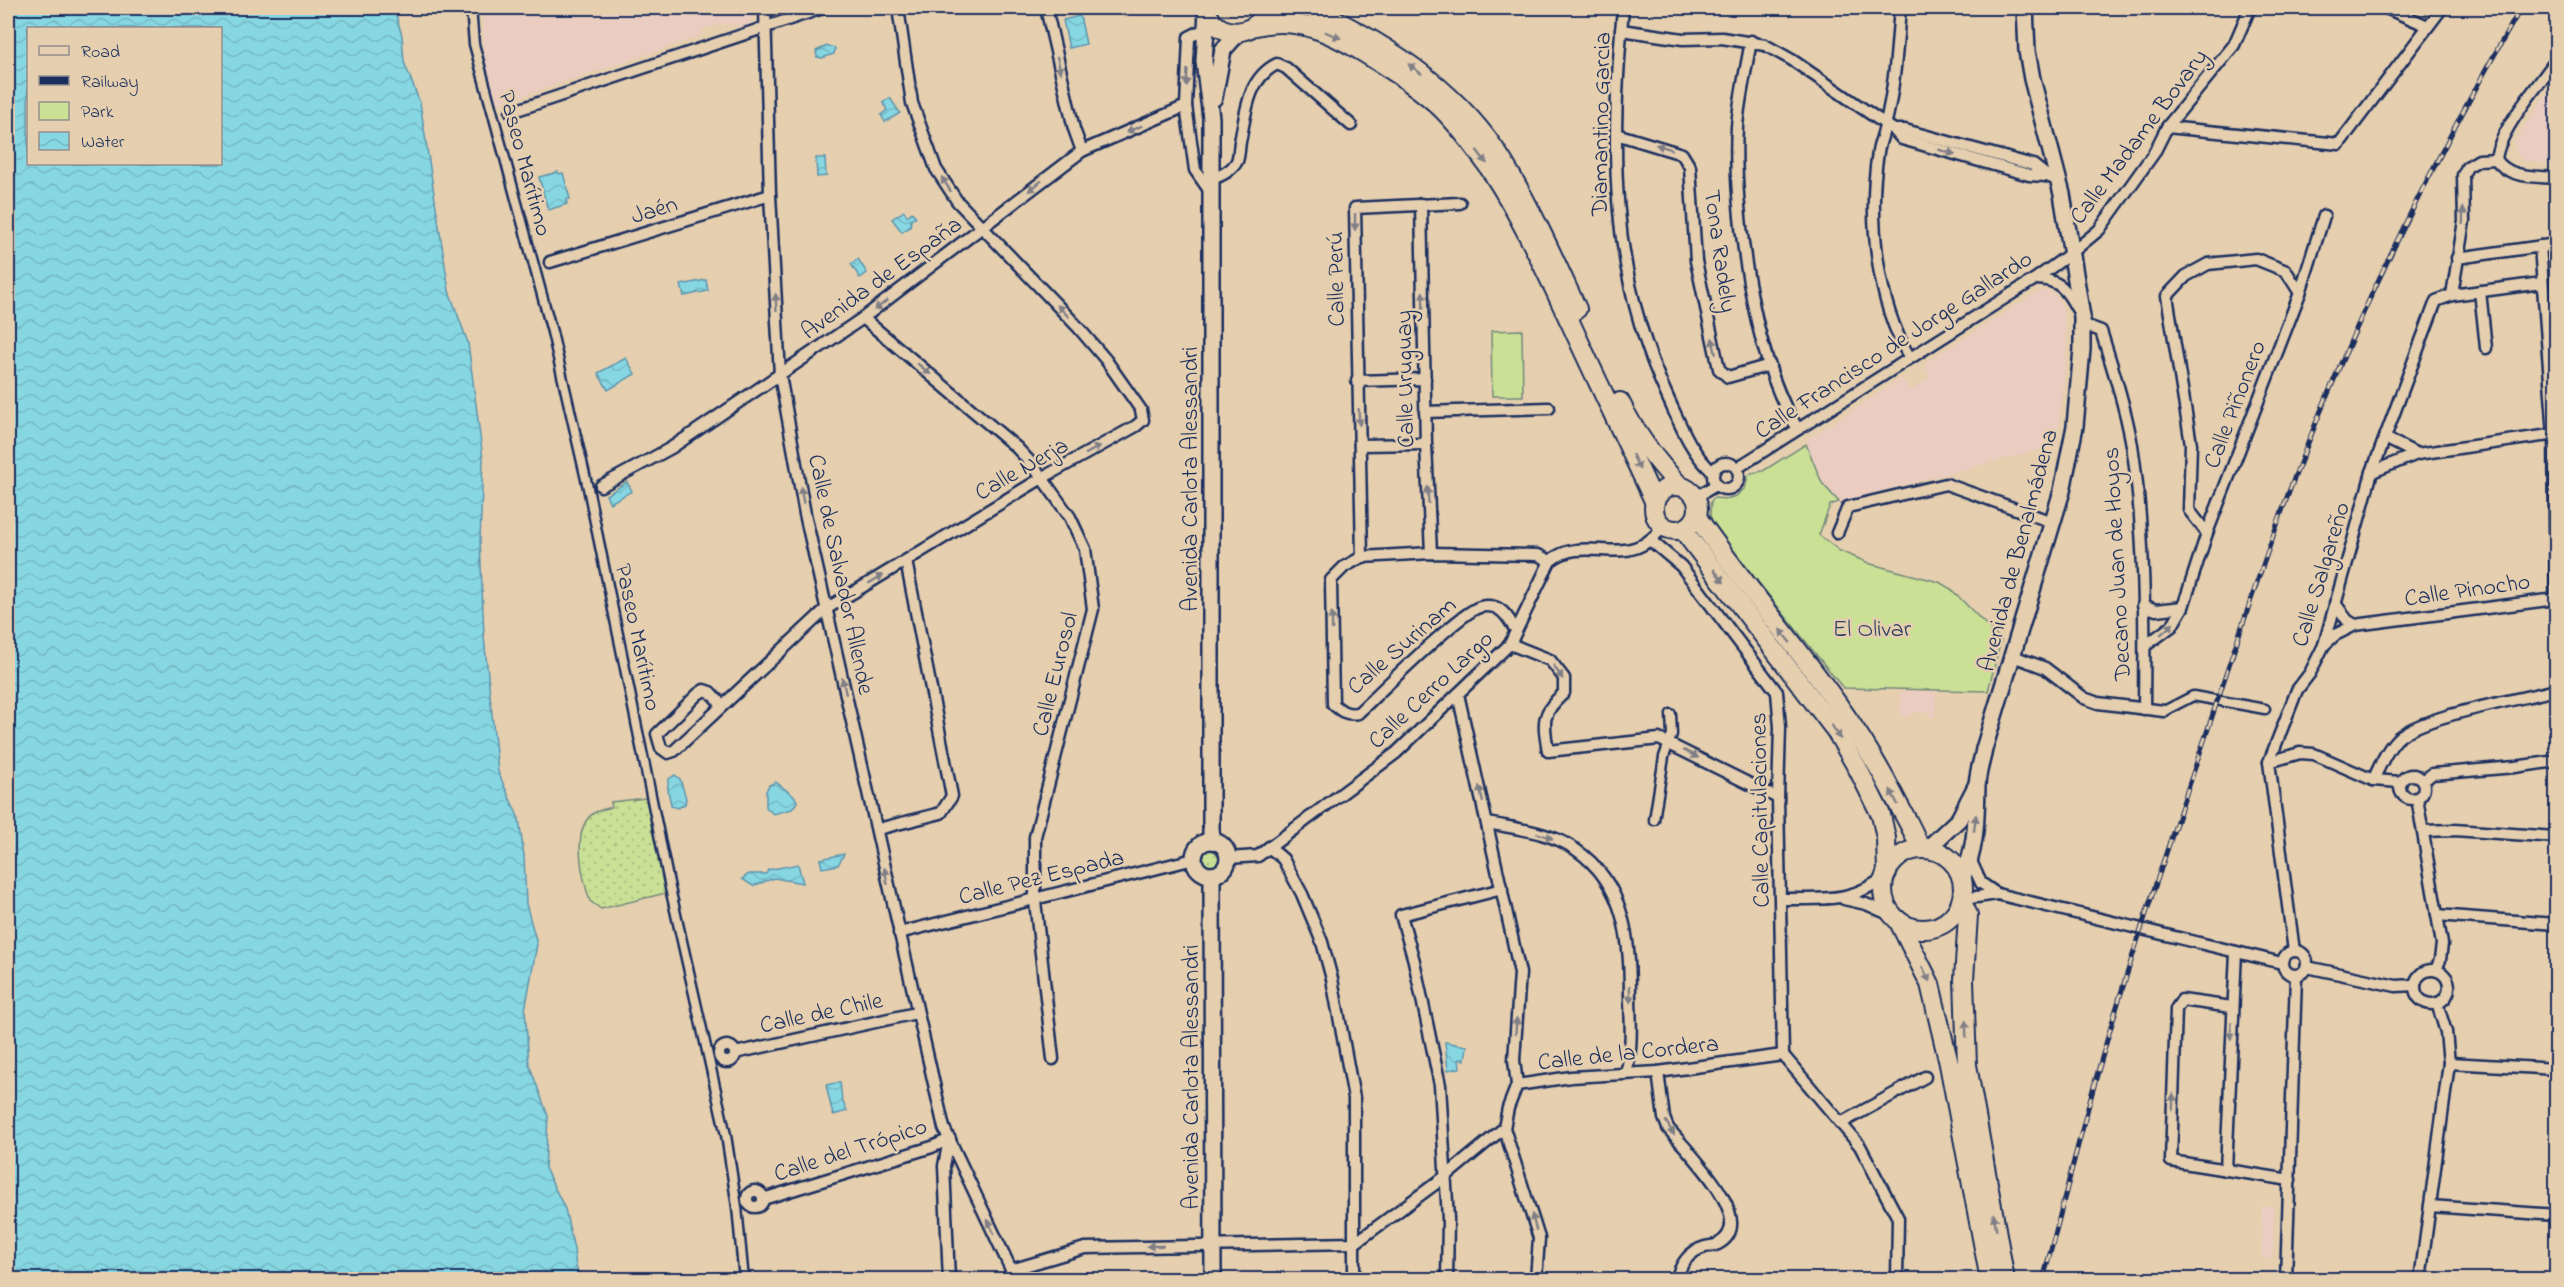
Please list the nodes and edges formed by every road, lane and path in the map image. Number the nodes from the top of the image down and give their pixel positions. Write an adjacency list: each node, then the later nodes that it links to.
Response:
1 (471, 8): 164 (street, Paseo Marítimo)
2 (765, 8): 16 (street, Calle de Salvador Allende)
3 (823, 8): 16 (street)
4 (898, 8): 37 (street, one-way to 4)
5 (1047, 8): 28 (street, one-way to 28)
6 (1267, 8): 17 (main road)
7 (1310, 8): 70 (main road, one-way to 7)
8 (1623, 8): 18 (street, Diamantino Garcia)
9 (1900, 8): 26 (street)
10 (2025, 8): 30 (main road, Avenida de Benalmádena)
11 (2250, 8): 25 (street, Calle Madame Bovary)
12 (2386, 8): 15 (street)
13 (2442, 8): 15 (street)
14 (1206, 16): 17 (main road); 21 (street, one-way to 21); 23 (main road, Avenida Carlota Alessandri)
15 (2428, 26): 25 (street)
16 (766, 27): 22 (street); 33 (street, Calle de Salvador Allende)
17 (1247, 29): 23 (main road, Avenida Carlota Alessandri); 72 (main road, one-way to 72)
18 (1621, 30): 19 (street); 27 (street, Diamantino Garcia)
19 (1751, 42): 26 (street); 52 (street)
20 (2556, 60): 29 (street)
21 (1186, 106): 28 (street, Avenida de España, one-way to 28); 32 (street)
22 (511, 112)
23 (1211, 118): 32 (main road, Avenida Carlota Alessandri)
24 (1351, 125): 32 (street)
25 (2167, 127): 40 (street, Calle Madame Bovary)
26 (1890, 128): 30 (street); 51 (street)
27 (1616, 134): 52 (street, Tona Radely, one-way to 27); 65 (street, Diamantino Garcia)
28 (1082, 151): 37 (street, Avenida de España, one-way to 37)
29 (2496, 159): 31 (street); 41 (street, one-way to 29)
30 (2053, 178): 40 (main road, Avenida de Benalmádena)
31 (2556, 178)
32 (1210, 187): 116 (main road, Avenida Carlota Alessandri)
33 (770, 195): 42 (street, Jaén); 53 (street, Calle de Salvador Allende, one-way to 33)
34 (1460, 203): 35 (street, Calle Perú)
35 (1421, 204): 54 (street, Calle Uruguay, one-way to 35); 55 (street, Calle Perú, one-way to 55)
36 (2324, 216): 46 (street, Calle Piñonero)
37 (983, 229): 48 (street, Avenida de España, one-way to 48); 67 (street, Calle Nerja, one-way to 37)
38 (2556, 244): 39 (street)
39 (2540, 246): 41 (street); 44 (street, Calle Pinocho)
40 (2070, 254): 43 (street, Calle Francisco de Jorge Gallardo); 49 (main road, Avenida de Benalmádena)
41 (2457, 258): 47 (street)
42 (550, 262)
43 (2035, 279): 49 (street); 51 (street, Calle Francisco de Jorge Gallardo)
44 (2542, 283): 45 (street); 59 (street, Calle Pinocho)
45 (2480, 291): 47 (street); 50 (street)
46 (2300, 293): 78 (street, Calle Piñonero); 78 (street)
47 (2452, 295): 60 (street, Calle Salgareño)
48 (863, 318): 53 (street, Avenida de España); 67 (street, Calle Eurosol, one-way to 67)
49 (2082, 321): 74 (main road, Avenida de Benalmádena); 86 (street, Decano Juan de Hoyos)
50 (2486, 348)
51 (1910, 358): 58 (street, Calle Francisco de Jorge Gallardo)
52 (1770, 365): 58 (street)
53 (780, 375): 69 (street, Avenida de España); 88 (street, Calle de Salvador Allende, one-way to 53)
54 (1425, 380): 55 (street); 57 (street, Calle Uruguay)
55 (1357, 381): 62 (street, Calle Perú, one-way to 62)
56 (1549, 408): 57 (street)
57 (1425, 411): 61 (street, Calle Uruguay)
58 (1798, 429): 64 (street, Calle Francisco de Jorge Gallardo)
59 (2555, 434): 63 (street); 84 (street, Calle Pinocho)
60 (2385, 438): 63 (street); 66 (street, Calle Salgareño)
61 (1426, 444): 62 (street); 80 (street, Calle Uruguay, one-way to 61)
62 (1360, 445): 81 (street, Calle Perú)
63 (2417, 454): 66 (street)
64 (1737, 468): 65 (street); 68 (street)
65 (1713, 472): 68 (street)
66 (2372, 472): 85 (street, Calle Salgareño)
67 (1042, 478): 82 (street, Calle Nerja); 128 (street, Calle Eurosol)
68 (1716, 485): 71 (street)
69 (602, 486)
70 (1680, 486): 71 (main road); 72 (main road)
71 (1696, 497): 73 (main road)
72 (1654, 501): 75 (main road)
73 (1697, 517): 76 (main road); 118 (main road, one-way to 73)
74 (2052, 522): 77 (street); 94 (main road, Avenida de Benalmádena)
75 (1664, 527): 76 (main road); 79 (street)
76 (1683, 530): 121 (main road, one-way to 121)
77 (1837, 533)
78 (2207, 533): 87 (street, Calle Piñonero)
79 (1650, 540): 83 (street); 109 (street, Calle Capitulaciones)
80 (1431, 553): 81 (street); 83 (street)
81 (1362, 557): 89 (street, Calle Surinam, one-way to 81)
82 (906, 561): 88 (street, Calle Nerja, one-way to 82); 113 (street)
83 (1550, 561): 89 (street, Calle Cerro Largo)
84 (2556, 601): 90 (street, Calle Pinocho)
85 (2335, 603): 90 (street); 92 (street, Calle Salgareño)
86 (2143, 605): 87 (street); 93 (street, Decano Juan de Hoyos)
87 (2183, 607): 93 (street, Calle Piñonero, one-way to 87)
88 (826, 609): 97 (street, Calle Nerja); 113 (street, Calle de Salvador Allende, one-way to 88)
89 (1518, 626): 91 (street, Calle Cerro Largo)
90 (2355, 626): 92 (street, Calle Pinocho)
91 (1510, 644): 96 (street, Calle Cerro Largo); 102 (street, one-way to 102)
92 (2324, 645): 104 (street, Calle Salgareño)
93 (2145, 646): 98 (street, Decano Juan de Hoyos)
94 (2013, 656): 98 (street); 108 (main road, Avenida de Benalmádena)
95 (2556, 690): 105 (street)
96 (1458, 694): 112 (street, one-way to 96); 117 (street, Calle Cerro Largo)
97 (722, 705): 97 (street, Calle Nerja)
98 (2144, 709): 100 (street)
99 (2265, 709): 100 (street)
100 (2164, 711)
101 (1671, 714): 102 (street)
102 (1669, 743): 109 (street, one-way to 109); 111 (street)
103 (2556, 760): 106 (street)
104 (2269, 762): 105 (street); 133 (street, Calle Salgareño)
105 (2373, 780): 107 (street)
106 (2423, 781): 107 (street); 110 (street)
107 (2400, 782): 110 (street)
108 (1977, 784): 118 (main road, Avenida de Benalmádena); 124 (main road, Avenida de Benalmádena, one-way to 108)
109 (1778, 798): 127 (street, Calle Capitulaciones)
110 (2417, 798): 114 (street)
111 (1654, 820)
112 (1488, 824): 123 (street); 149 (street, one-way to 149)
113 (878, 829): 132 (street, Calle de Salvador Allende, one-way to 113)
114 (2424, 831): 115 (street); 129 (street)
115 (2556, 837)
116 (1211, 840): 119 (main road); 120 (main road)
117 (1269, 847): 119 (street, Calle Cerro Largo); 161 (street)
118 (1924, 849): 121 (main road); 124 (main road)
119 (1228, 858): 122 (main road)
120 (1194, 859): 122 (main road); 128 (street, Calle Pez Espada)
121 (1886, 874): 126 (street); 130 (main road)
122 (1212, 875): 162 (main road, Avenida Carlota Alessandri)
123 (1502, 889): 151 (street, one-way to 123); 156 (street)
124 (1966, 889): 125 (street); 125 (street); 130 (main road); 173 (main road, one-way to 124)
125 (1997, 894): 134 (street)
126 (1838, 898): 127 (street); 130 (street)
127 (1781, 899): 144 (street, Calle Capitulaciones)
128 (1035, 901): 132 (street, Calle Pez Espada); 145 (street, Calle Eurosol)
129 (2437, 915): 131 (street); 137 (street)
130 (1896, 919): 172 (main road, one-way to 172)
131 (2556, 924)
132 (899, 933): 142 (street, Calle de Salvador Allende)
133 (2294, 951): 135 (street); 136 (street)
134 (2236, 952): 135 (street); 141 (street)
135 (2282, 963): 138 (street)
136 (2307, 967): 138 (street); 139 (street)
137 (2436, 970): 139 (street); 140 (street)
138 (2296, 976): 157 (street)
139 (2415, 984): 140 (street)
140 (2437, 1003): 146 (street)
141 (2232, 1007): 155 (street, one-way to 155); 155 (street, one-way to 141)
142 (916, 1013): 143 (street, Calle de Chile); 154 (street, Calle de Salvador Allende)
143 (735, 1053)
144 (1783, 1055): 148 (street, Calle de la Cordera); 152 (street)
145 (1053, 1059)
146 (2450, 1063): 147 (street); 159 (street)
147 (2556, 1069)
148 (1658, 1072): 149 (street, Calle de la Cordera); 170 (street, one-way to 170)
149 (1626, 1074): 151 (street, Calle de la Cordera)
150 (1925, 1077): 152 (street)
151 (1517, 1085): 153 (street, Calle de la Cordera)
152 (1841, 1123): 171 (street)
153 (1504, 1128): 156 (street); 169 (street, one-way to 153)
154 (950, 1139): 158 (street, Calle del Trópico); 163 (street, Calle de Salvador Allende, one-way to 154); 165 (street)
155 (2226, 1170): 157 (street)
156 (1446, 1176): 161 (street); 168 (street)
157 (2290, 1180): 174 (street)
158 (763, 1199)
159 (2430, 1206): 160 (street); 175 (street)
160 (2556, 1215)
161 (1354, 1243): 162 (street); 167 (street)
162 (1214, 1245): 163 (street, one-way to 163); 166 (main road, Avenida Carlota Alessandri)
163 (1014, 1275)
164 (744, 1280)
165 (949, 1280)
166 (1214, 1280)
167 (1354, 1280)
168 (1446, 1280)
169 (1536, 1280)
170 (1676, 1280)
171 (1897, 1280)
172 (1990, 1280)
173 (2006, 1280)
174 (2286, 1280)
175 (2420, 1280)

